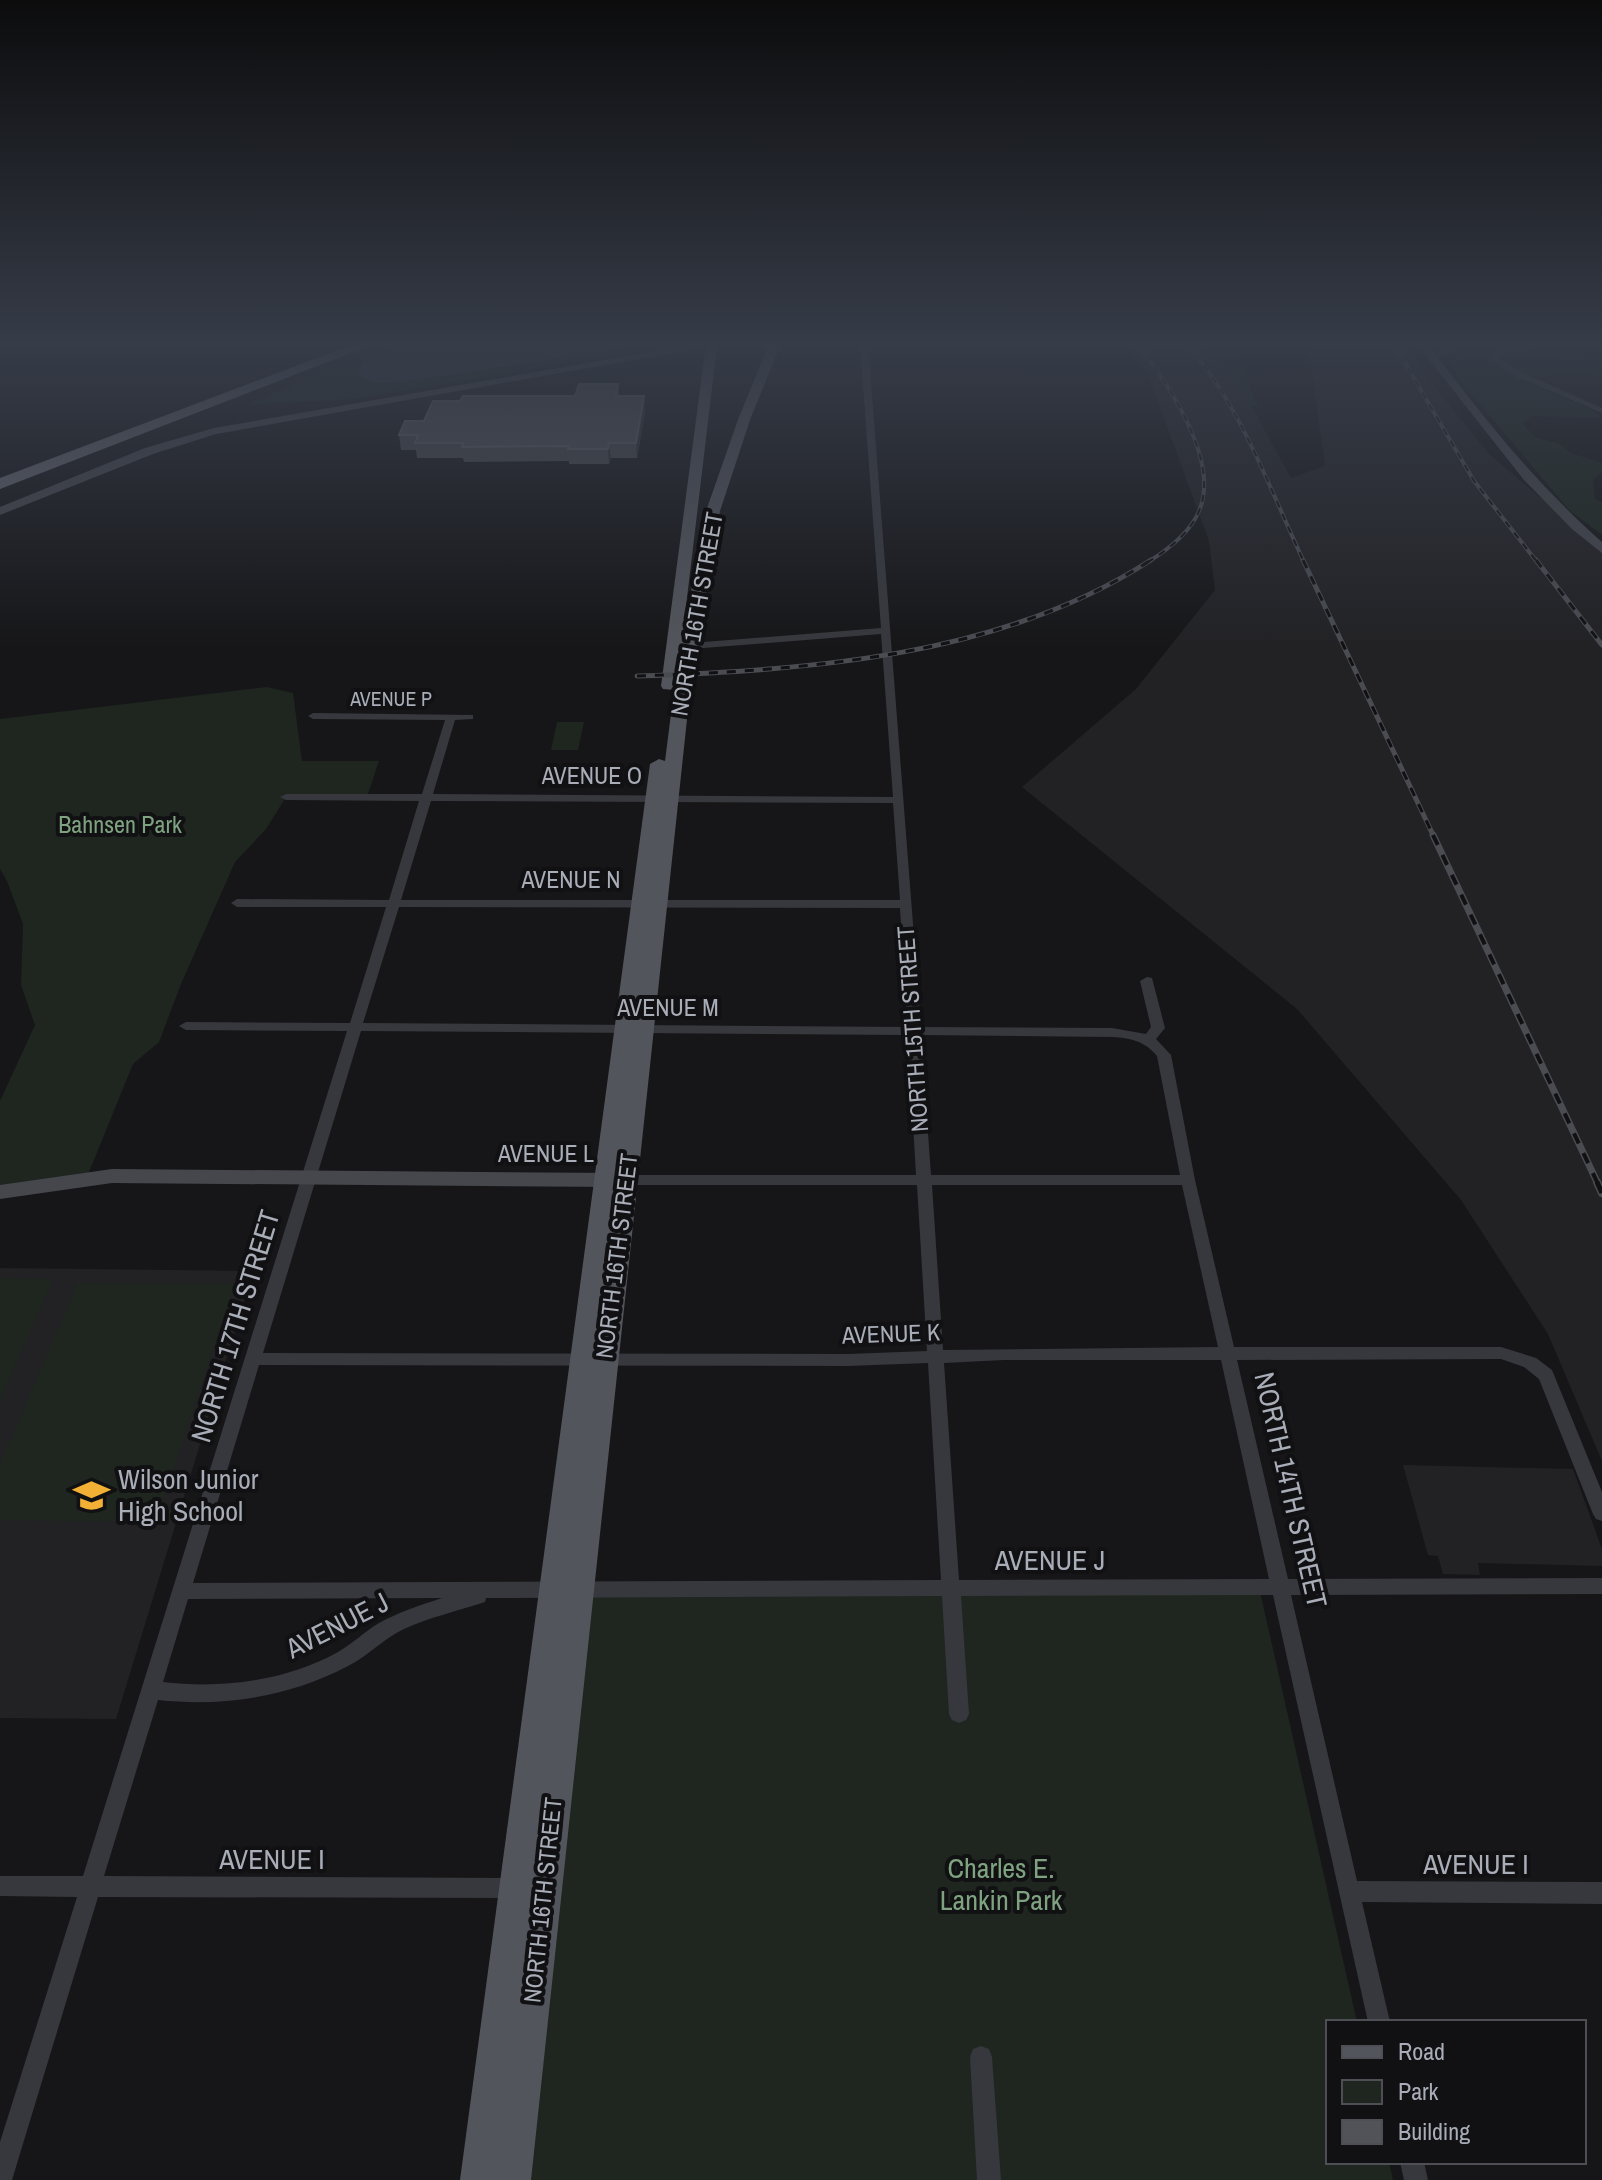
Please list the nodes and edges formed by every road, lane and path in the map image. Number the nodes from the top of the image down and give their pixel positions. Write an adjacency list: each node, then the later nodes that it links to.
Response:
1 (62, 446): 8 (highway)
2 (101, 446): 9 (highway)
3 (166, 446): 10 (street)
4 (702, 446): 18 (main road, NORTH 16TH STREET)
5 (735, 446): 13 (main road, NORTH 16TH STREET)
6 (872, 446): 12 (street, NORTH 15TH STREET)
7 (1500, 446): 11 (street)
8 (0, 469)
9 (0, 484)
10 (0, 511)
11 (1602, 549)
12 (886, 631): 13 (street); 19 (street, NORTH 15TH STREET)
13 (691, 646): 18 (main road, NORTH 16TH STREET)
14 (313, 716): 15 (street, AVENUE P)
15 (460, 717): 17 (street, NORTH 17TH STREET)
16 (286, 797): 17 (street, AVENUE O)
17 (426, 797): 18 (street, AVENUE O); 20 (street, NORTH 17TH STREET)
18 (662, 798): 19 (street, AVENUE O); 21 (main road, NORTH 16TH STREET)
19 (899, 800): 23 (street, NORTH 15TH STREET)
20 (394, 902): 21 (street, AVENUE N); 22 (street, AVENUE N); 26 (street, NORTH 17TH STREET)
21 (650, 902): 23 (street, AVENUE N); 27 (main road, NORTH 16TH STREET)
22 (237, 903)
23 (905, 904): 28 (street, NORTH 15TH STREET)
24 (1147, 981): 29 (street)
25 (186, 1026): 26 (street, AVENUE M)
26 (355, 1027): 27 (street, AVENUE M); 30 (street, NORTH 17TH STREET)
27 (634, 1030): 28 (street, AVENUE M); 31 (main road, NORTH 16TH STREET)
28 (914, 1031): 29 (street, AVENUE M); 33 (street, NORTH 15TH STREET)
29 (1148, 1040): 32 (street, NORTH 14TH STREET)
30 (308, 1178): 31 (street, AVENUE L); 34 (street, AVENUE L); 37 (street, NORTH 17TH STREET)
31 (616, 1180): 33 (street, AVENUE L); 38 (main road, NORTH 16TH STREET)
32 (1188, 1180): 33 (street, AVENUE L); 35 (street, NORTH 14TH STREET)
33 (923, 1181): 36 (street, NORTH 15TH STREET)
34 (0, 1192)
35 (1229, 1352): 36 (street, AVENUE K); 39 (street, AVENUE K); 41 (street, NORTH 14TH STREET)
36 (936, 1357): 38 (street, AVENUE K); 42 (street, NORTH 15TH STREET)
37 (252, 1359): 38 (street, AVENUE K); 43 (street, NORTH 17TH STREET)
38 (594, 1360): 45 (main road, NORTH 16TH STREET)
39 (1602, 1514)
40 (1602, 1586): 41 (street, AVENUE J)
41 (1282, 1587): 42 (street, AVENUE J); 52 (street, NORTH 14TH STREET)
42 (952, 1589): 45 (street, AVENUE J); 47 (street, NORTH 15TH STREET)
43 (181, 1591): 44 (street, AVENUE J); 46 (street, NORTH 17TH STREET)
44 (498, 1591): 45 (street, AVENUE J); 46 (street, AVENUE J)
45 (566, 1591): 50 (main road, NORTH 16TH STREET); 51 (main road, NORTH 16TH STREET)
46 (151, 1690): 49 (street, NORTH 17TH STREET)
47 (959, 1714)
48 (0, 1886): 49 (street, AVENUE I)
49 (91, 1887): 50 (street, AVENUE I); 56 (street, NORTH 17TH STREET)
50 (516, 1888): 51 (street, AVENUE I); 57 (main road, NORTH 16TH STREET)
51 (545, 1889): 58 (main road, NORTH 16TH STREET)
52 (1349, 1891): 53 (street, AVENUE I); 54 (street, NORTH 14TH STREET)
53 (1602, 1893)
54 (1379, 2020)
55 (981, 2057): 59 (street)
56 (0, 2180)
57 (479, 2180)
58 (512, 2180)
59 (989, 2180)

